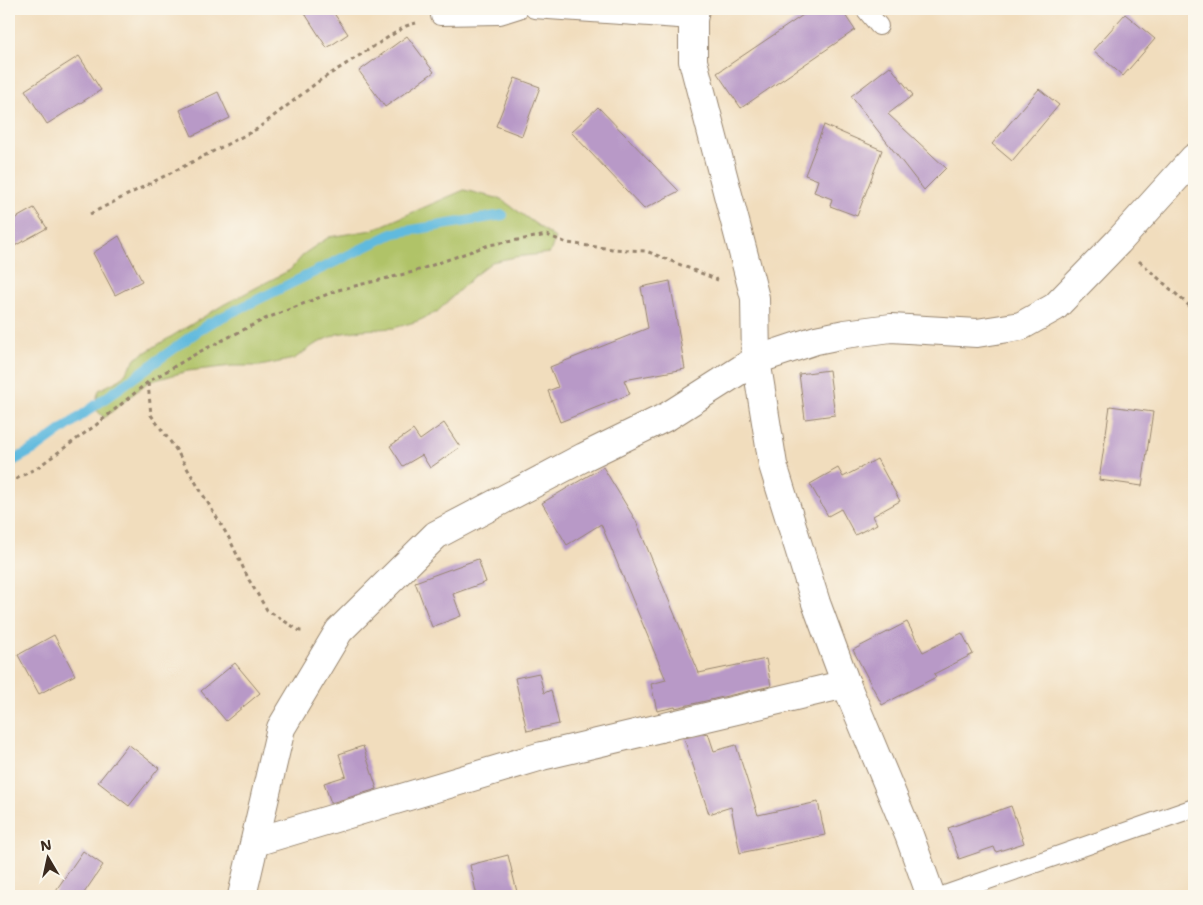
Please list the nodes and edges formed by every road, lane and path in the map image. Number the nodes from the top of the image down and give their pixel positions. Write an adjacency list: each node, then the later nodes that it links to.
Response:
1 (519, 9): 5 (lane)
2 (534, 9): 4 (lane)
3 (865, 9): 6 (lane)
4 (694, 14): 10 (street)
5 (440, 16): 8 (path)
6 (879, 26)
7 (1194, 158): 9 (street)
8 (90, 214)
9 (1118, 242): 11 (path); 12 (street)
10 (755, 298): 12 (street); 13 (path)
11 (1194, 310)
12 (756, 360): 15 (street); 16 (street)
13 (148, 382): 14 (path); 15 (path)
14 (9, 483)
15 (339, 630): 18 (street)
16 (846, 684): 18 (street); 20 (street)
17 (1194, 808): 21 (lane)
18 (255, 842): 19 (street)
19 (242, 896)
20 (931, 896)
21 (942, 896)

